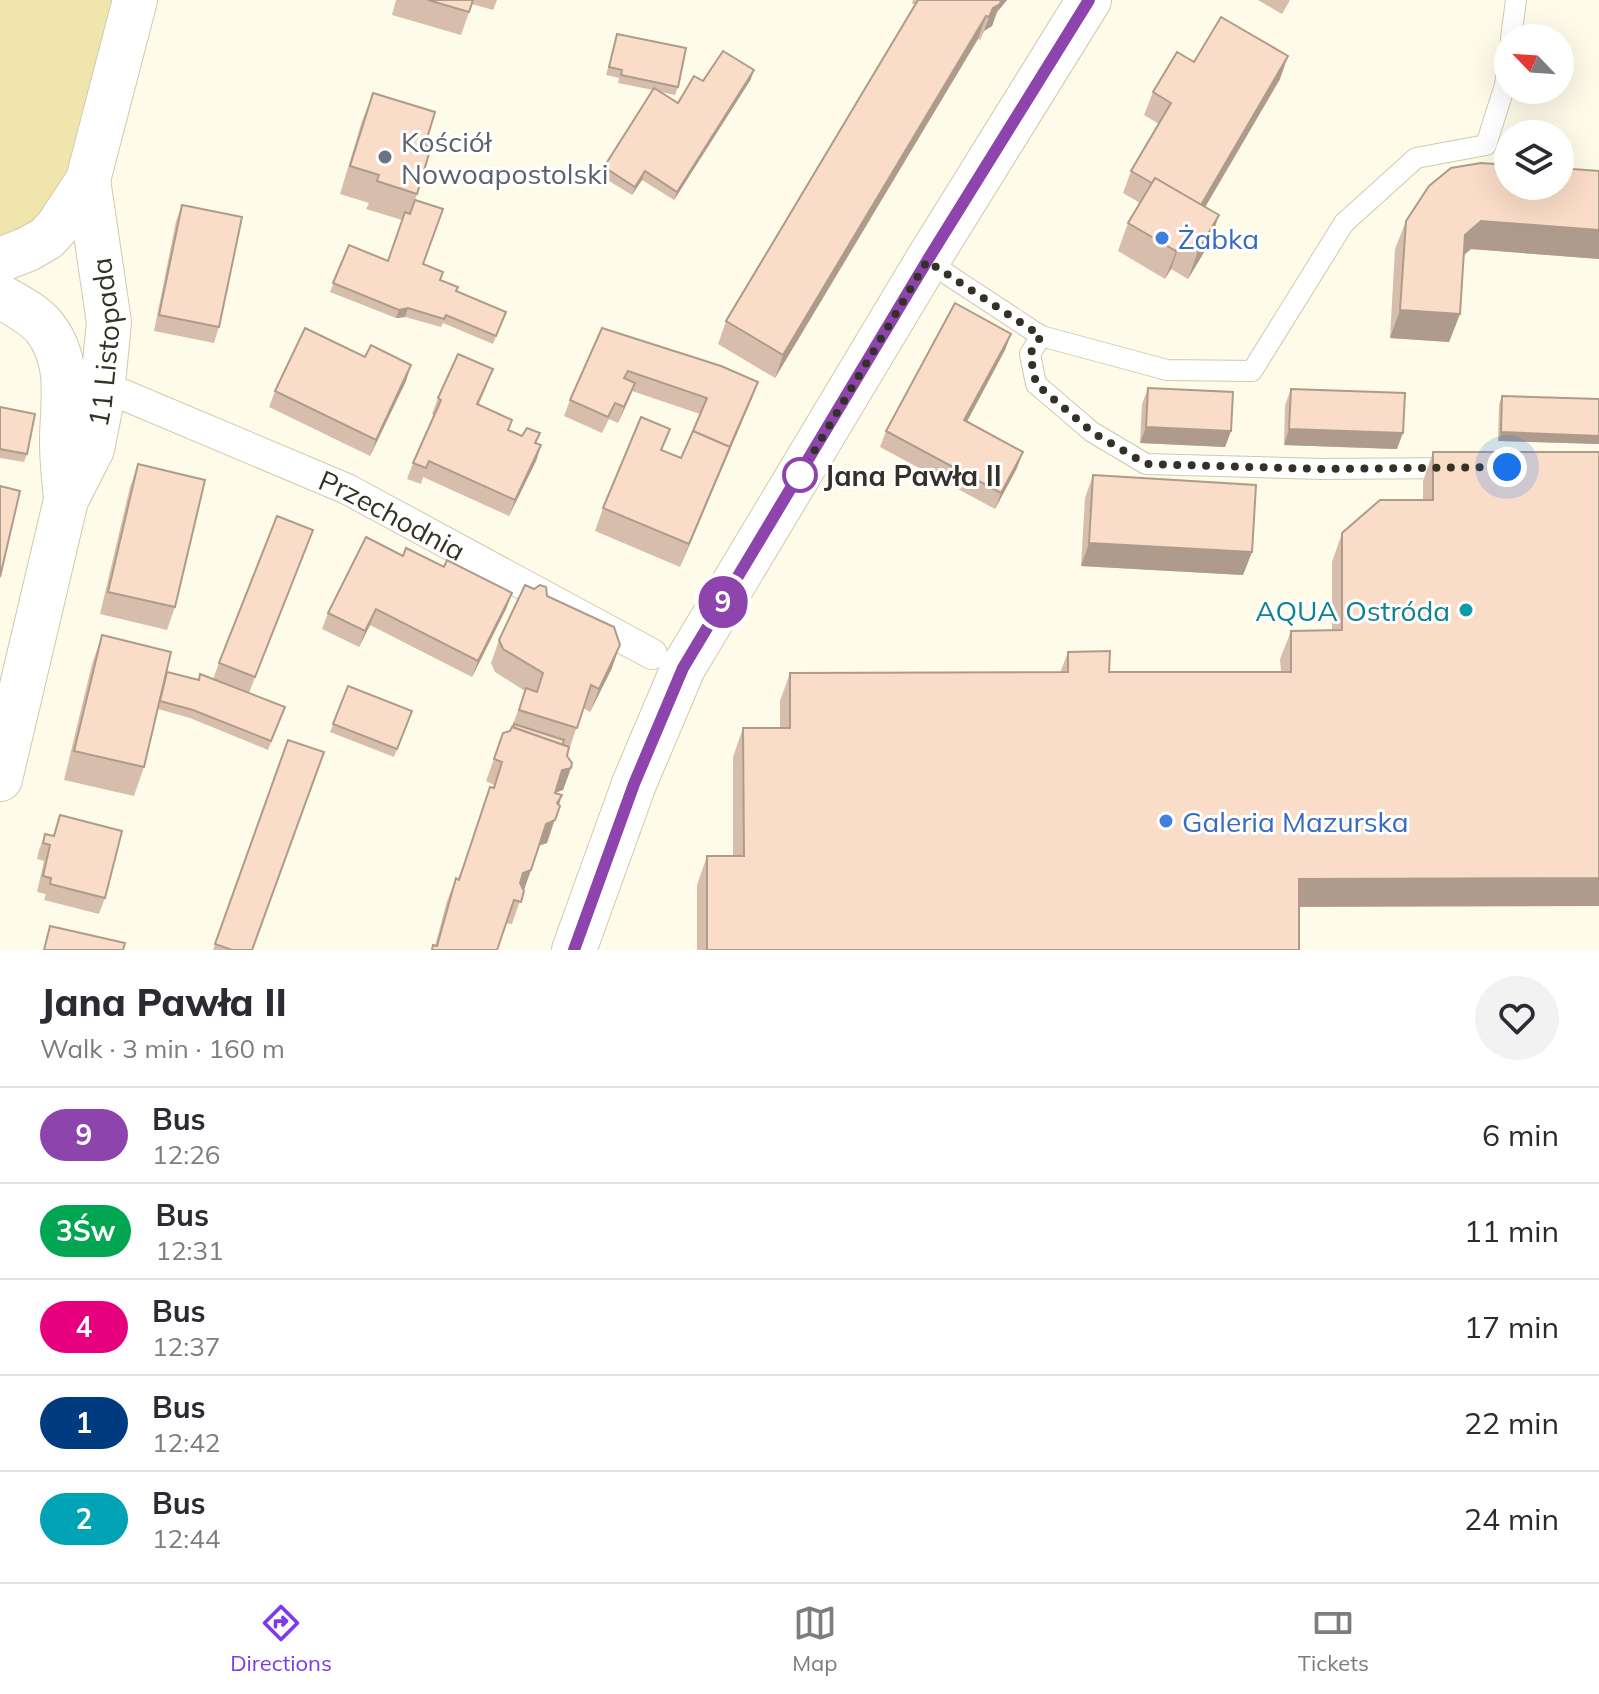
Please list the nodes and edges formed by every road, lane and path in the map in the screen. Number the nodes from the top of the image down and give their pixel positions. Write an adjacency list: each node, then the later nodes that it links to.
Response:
1 (135, 0): 4 (main road, 11 Listopada)
2 (1089, 0): 6 (main road)
3 (1499, 104): 8 (lane)
4 (88, 180): 5 (main road, 11 Listopada); 11 (main road, 11 Listopada)
5 (0, 260)
6 (927, 261): 8 (lane); 14 (main road)
7 (0, 296): 11 (main road, 11 Listopada)
8 (1041, 336): 10 (lane)
9 (124, 395): 12 (street, Przechodnia)
10 (1476, 468)
11 (66, 500): 13 (main road, 11 Listopada)
12 (652, 654)
13 (0, 779)
14 (574, 950)

